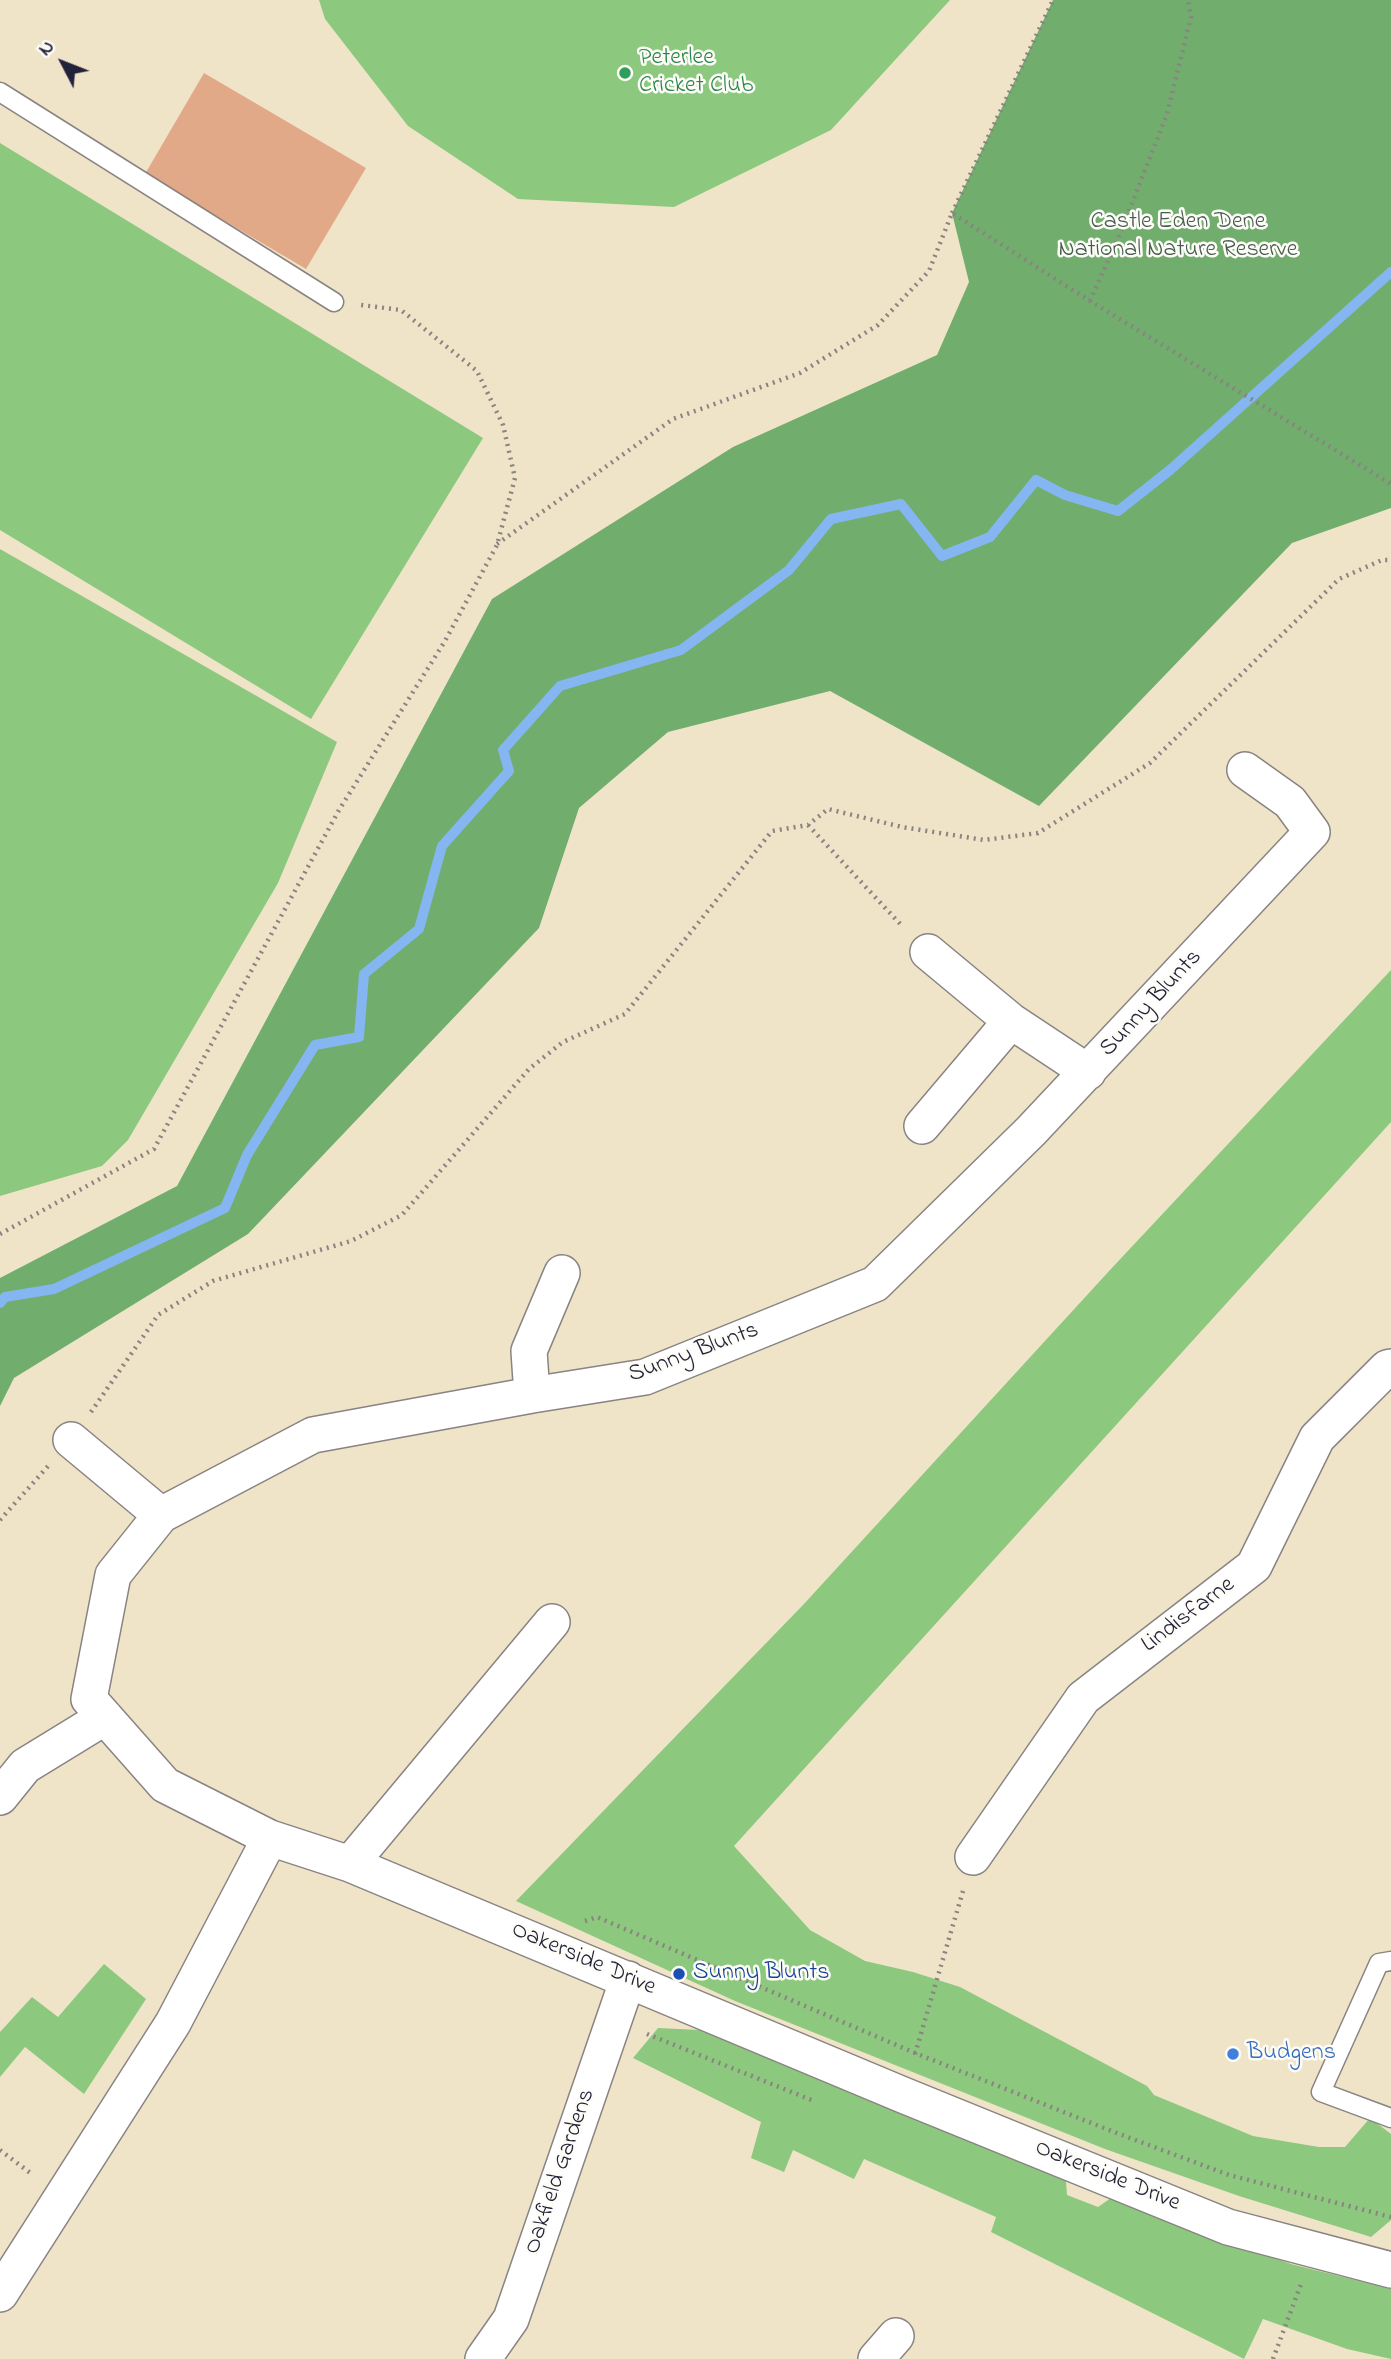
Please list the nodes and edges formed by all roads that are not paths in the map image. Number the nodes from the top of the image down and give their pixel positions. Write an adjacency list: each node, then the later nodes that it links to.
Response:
1 (0, 92): 2 (lane)
2 (334, 302)
3 (1245, 770): 6 (street, Sunny Blunts)
4 (928, 952): 5 (street)
5 (1011, 1021): 6 (street); 7 (street)
6 (1088, 1072): 10 (street, Sunny Blunts)
7 (922, 1126)
8 (562, 1273): 10 (street)
9 (1391, 1367): 17 (street, Lindisfarne)
10 (532, 1395): 12 (street, Sunny Blunts)
11 (71, 1440): 12 (street)
12 (161, 1515): 14 (street, Sunny Blunts)
13 (552, 1622): 18 (street)
14 (105, 1717): 15 (street); 16 (street, Sunny Blunts)
15 (0, 1797)
16 (270, 1838): 18 (street, Oakerside Drive); 23 (street)
17 (973, 1857)
18 (350, 1864): 20 (street, Oakerside Drive)
19 (1391, 1961): 21 (lane)
20 (628, 1979): 22 (street, Oakerside Drive); 24 (street, Oakfield Gardens)
21 (1391, 2118)
22 (1391, 2270)
23 (0, 2294)
24 (483, 2359)

